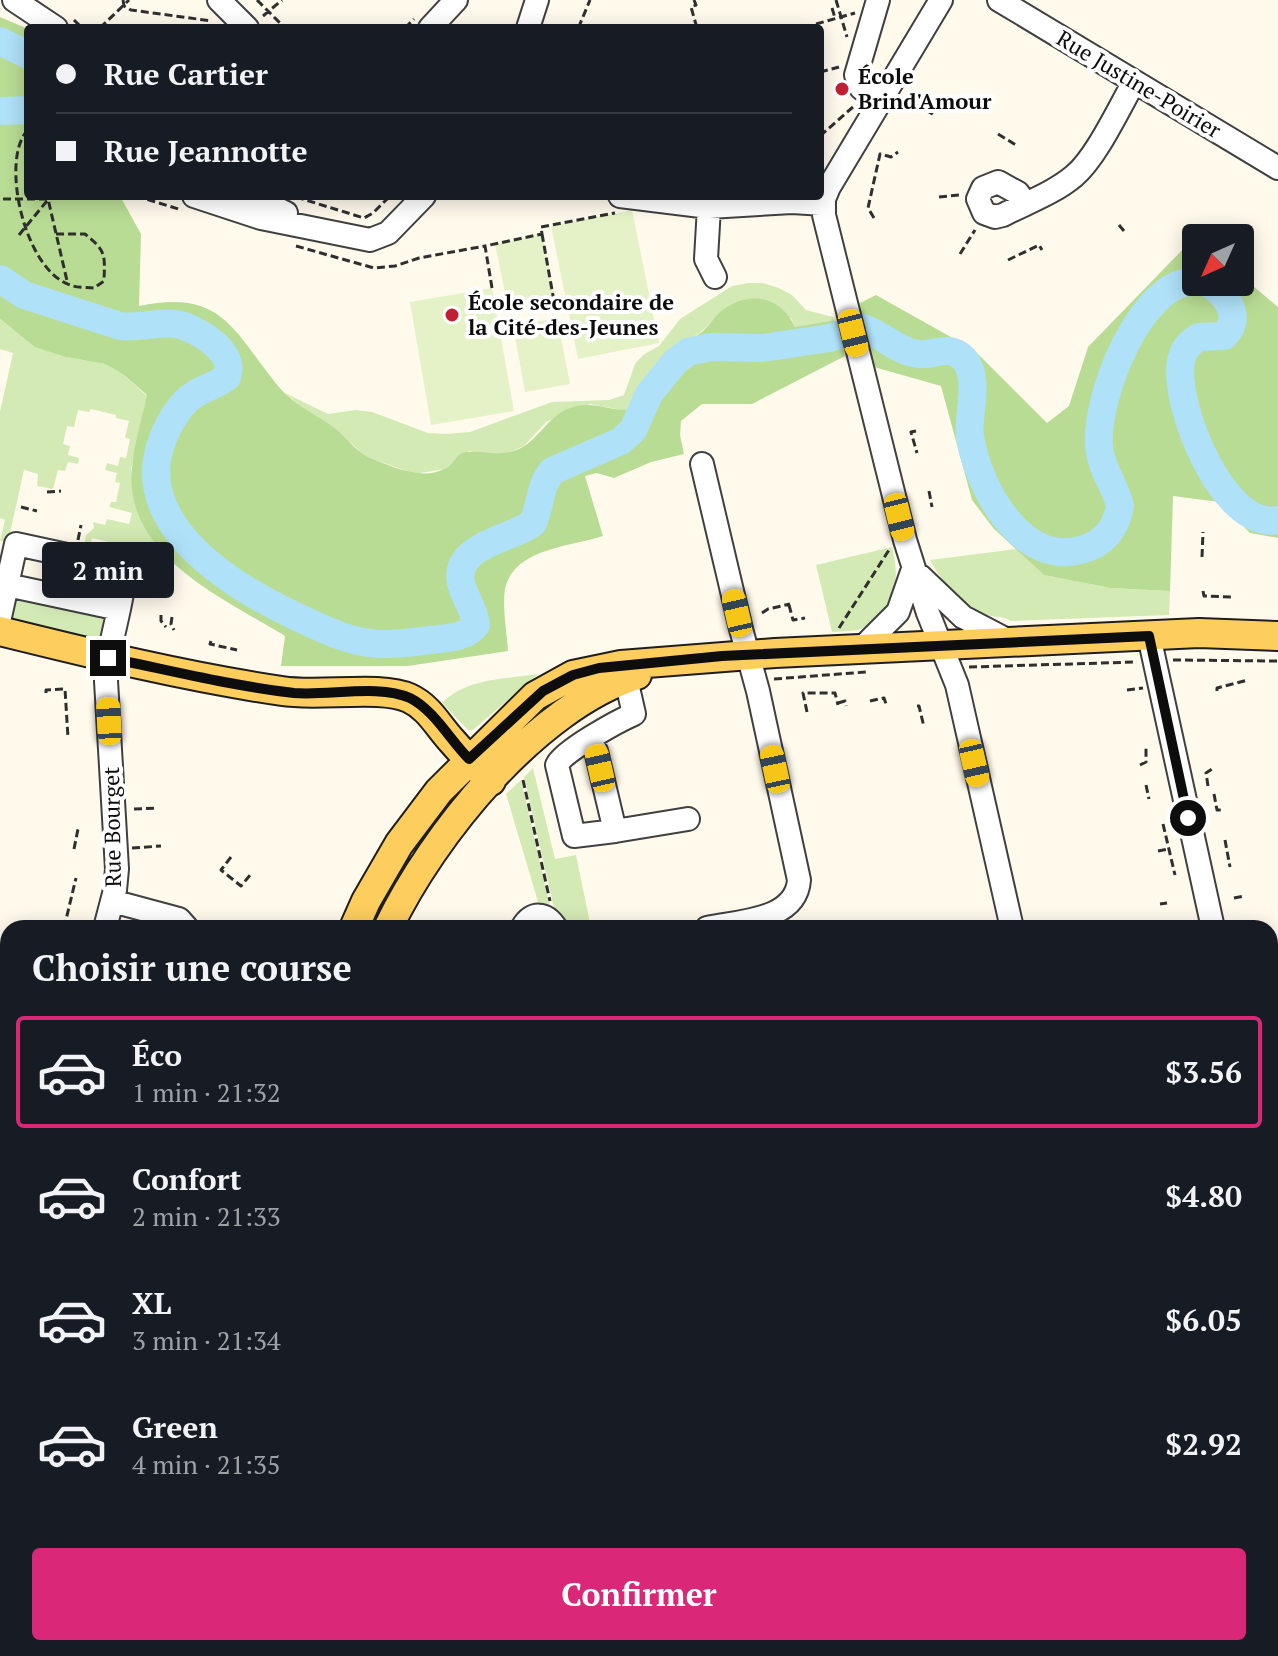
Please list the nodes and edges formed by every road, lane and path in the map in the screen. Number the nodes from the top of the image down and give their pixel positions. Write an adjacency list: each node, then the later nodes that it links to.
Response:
1 (14, 0): 19 (street)
2 (129, 0): 13 (path)
3 (257, 0): 16 (path)
4 (282, 0): 16 (path)
5 (456, 0): 23 (street)
6 (537, 0): 24 (street)
7 (590, 0): 25 (path)
8 (694, 0): 26 (path)
9 (836, 0): 17 (path)
10 (878, 0): 32 (street)
11 (941, 0): 32 (street)
12 (999, 0): 31 (street, Rue Justine-Poirier)
13 (123, 3): 15 (path); 20 (path)
14 (832, 8): 18 (path)
15 (219, 11): 21 (street)
16 (269, 12): 22 (path)
17 (841, 17): 18 (path); 28 (path)
18 (835, 18): 27 (path)
19 (50, 24)
20 (104, 24)
21 (240, 24)
22 (281, 24)
23 (420, 24)
24 (529, 24)
25 (580, 24)
26 (696, 24)
27 (816, 24)
28 (848, 41)
29 (846, 65): 30 (path)
30 (824, 71)
31 (1134, 82): 42 (street, Rue Justine-Poirier); 59 (street)
32 (881, 101): 60 (street)
33 (858, 102): 37 (path)
34 (926, 110): 35 (path)
35 (934, 115)
36 (24, 132): 39 (path)
37 (824, 132)
38 (998, 134): 40 (path)
39 (17, 136)
40 (1016, 145)
41 (898, 152): 43 (path)
42 (1278, 168)
43 (873, 178): 44 (path); 63 (path)
44 (879, 180)
45 (2, 187): 49 (path)
46 (968, 194): 47 (path)
47 (939, 197)
48 (24, 198): 49 (path)
49 (3, 199): 62 (path)
50 (47, 200): 71 (path)
51 (50, 200): 69 (path)
52 (206, 200): 68 (street)
53 (261, 200): 68 (street)
54 (306, 200): 55 (path)
55 (386, 200)
56 (420, 200): 68 (street)
57 (628, 200): 70 (path)
58 (652, 200): 61 (street)
59 (1025, 203)
60 (824, 204): 61 (street); 95 (street)
61 (709, 207): 77 (street)
62 (8, 211)
63 (874, 218)
64 (14, 223): 71 (path)
65 (979, 223): 74 (path)
66 (1119, 225): 67 (path)
67 (1124, 231)
68 (331, 232)
69 (56, 234): 78 (path); 78 (path)
70 (542, 234): 72 (path); 80 (path)
71 (19, 235): 78 (path)
72 (485, 246): 76 (path); 79 (path)
73 (1042, 250): 75 (path)
74 (960, 254)
75 (1008, 260)
76 (374, 268)
77 (715, 277)
78 (68, 285)
79 (492, 288)
80 (557, 318)
81 (916, 431): 82 (path)
82 (917, 453)
83 (702, 464): 116 (street)
84 (61, 491): 86 (path)
85 (929, 491): 88 (path)
86 (47, 492)
87 (21, 507): 89 (path)
88 (932, 507)
89 (37, 511)
90 (81, 525): 93 (path)
91 (1203, 532): 94 (path)
92 (893, 544): 108 (path)
93 (76, 548)
94 (1202, 557)
95 (913, 569): 112 (street); 113 (street); 114 (street)
96 (4, 584): 99 (street); 99 (street, Rue Bourget); 102 (street)
97 (1203, 591): 98 (path)
98 (1233, 597)
99 (119, 609): 117 (street, Rue Bourget)
100 (762, 613): 104 (path)
101 (161, 615): 105 (path)
102 (0, 617)
103 (172, 617): 106 (path)
104 (805, 618)
105 (166, 627)
106 (174, 630)
107 (0, 631): 117 (main road)
108 (833, 634)
109 (1149, 636): 110 (main road); 112 (main road); 185 (street)
110 (1278, 636)
111 (211, 641): 115 (path)
112 (1011, 642): 113 (main road)
113 (941, 644): 114 (main road); 184 (street)
114 (861, 649): 116 (main road)
115 (237, 650)
116 (748, 655): 118 (main road); 183 (street)
117 (108, 658): 142 (main road); 173 (street, Rue Bourget)
118 (682, 660): 124 (main road); 142 (main road)
119 (1169, 660): 120 (path)
120 (1278, 661)
121 (1138, 662): 122 (path)
122 (970, 667)
123 (844, 674): 125 (path)
124 (626, 679): 136 (main road); 139 (street)
125 (769, 680)
126 (1248, 680): 129 (path)
127 (1148, 687): 128 (path)
128 (1127, 690)
129 (1217, 691)
130 (46, 693): 138 (path)
131 (870, 701): 132 (path)
132 (886, 704)
133 (846, 706): 135 (path)
134 (917, 706): 137 (path)
135 (807, 712)
136 (548, 725): 141 (street); 146 (main road)
137 (924, 727)
138 (68, 738)
139 (590, 740): 141 (street); 157 (street)
140 (1146, 748): 143 (path)
141 (569, 751): 157 (street)
142 (469, 759): 146 (main road); 180 (main road)
143 (1140, 765)
144 (1212, 769): 148 (path)
145 (522, 776): 176 (path)
146 (491, 781): 181 (main road)
147 (1146, 785): 150 (path)
148 (1208, 786)
149 (1214, 794): 153 (path)
150 (1149, 799)
151 (158, 808): 152 (path)
152 (128, 809)
153 (1221, 810)
154 (688, 819): 157 (street)
155 (1163, 824): 162 (path)
156 (78, 829): 161 (path)
157 (615, 831)
158 (1225, 840): 165 (path)
159 (161, 846): 160 (path)
160 (130, 848)
161 (74, 849)
162 (1169, 849): 163 (path); 169 (path)
163 (1158, 851)
164 (1234, 852): 165 (path)
165 (1227, 854): 167 (path)
166 (231, 857): 168 (path)
167 (1230, 867)
168 (251, 874)
169 (1175, 875)
170 (76, 878): 177 (path)
171 (1244, 896): 172 (path)
172 (1234, 898)
173 (112, 901): 178 (street, Rue Bourget); 179 (street, Rue Bourget)
174 (1167, 903): 175 (path)
175 (1160, 904)
176 (554, 918): 182 (street)
177 (65, 920)
178 (107, 920)
179 (180, 920)
180 (358, 920)
181 (392, 920)
182 (528, 920)
183 (743, 920)
184 (1010, 920)
185 (1211, 920)

